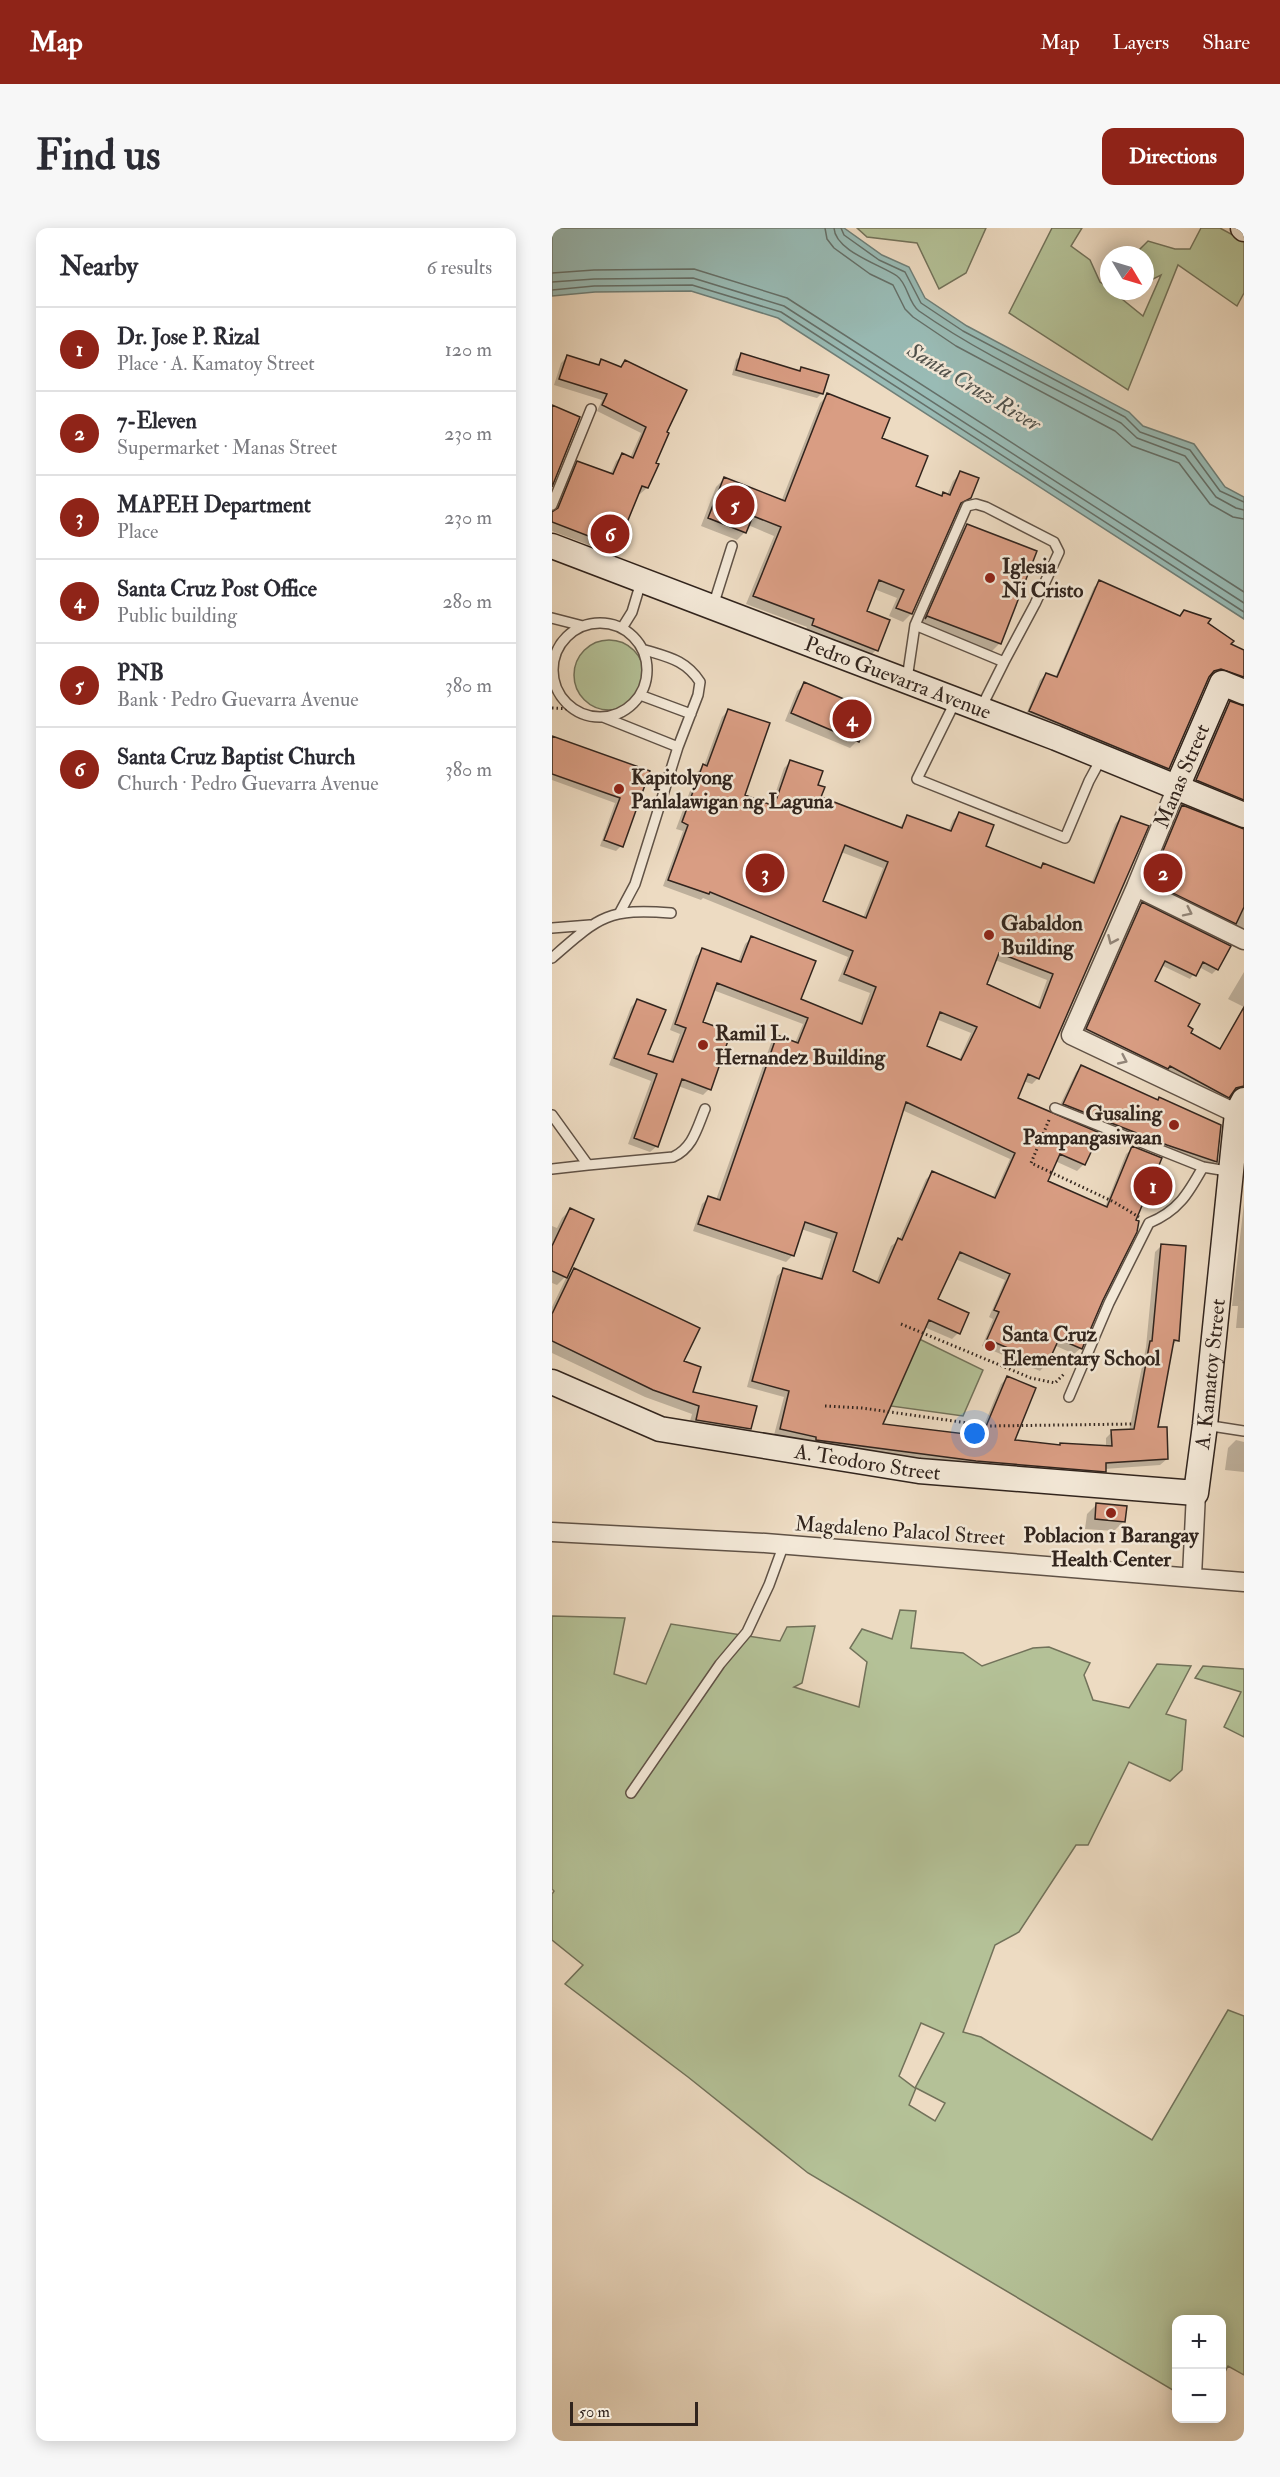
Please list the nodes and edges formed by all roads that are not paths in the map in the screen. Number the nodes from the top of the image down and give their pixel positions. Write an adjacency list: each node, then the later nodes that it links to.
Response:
1 (591, 409): 2 (lane)
2 (552, 505)
3 (552, 546): 5 (street, Pedro Guevarra Avenue)
4 (732, 546): 6 (lane)
5 (641, 582): 6 (street, Pedro Guevarra Avenue); 10 (lane)
6 (712, 608): 14 (street, Pedro Guevarra Avenue)
7 (552, 618): 9 (lane)
8 (915, 625): 12 (lane); 12 (lane); 14 (lane)
9 (583, 626): 10 (lane); 13 (lane)
10 (622, 628): 11 (lane)
11 (642, 649): 16 (lane); 19 (lane)
12 (1004, 662): 18 (lane)
13 (552, 673): 20 (lane)
14 (907, 682): 17 (street, Pedro Guevarra Avenue)
15 (1233, 688): 23 (street, Manas Street)
16 (640, 695): 19 (lane); 20 (lane)
17 (956, 700): 18 (street, Pedro Guevarra Avenue); 22 (lane)
18 (981, 710): 22 (street, Pedro Guevarra Avenue)
19 (691, 714): 21 (lane)
20 (603, 717): 21 (lane)
21 (678, 747): 26 (lane)
22 (1102, 756): 23 (street, Pedro Guevarra Avenue)
23 (1177, 787): 24 (street, Pedro Guevarra Avenue); 25 (street, Manas Street)
24 (1244, 815)
25 (1136, 887): 30 (street, one-way to 30); 34 (street, Manas Street, one-way to 34)
26 (620, 912): 27 (lane); 28 (lane)
27 (671, 913)
28 (590, 925): 29 (lane); 31 (lane)
29 (552, 928)
30 (1244, 940)
31 (552, 958)
32 (1055, 1107): 37 (lane)
33 (705, 1109): 36 (lane)
34 (1242, 1110): 38 (street, A. Kamatoy Street)
35 (552, 1115): 36 (lane)
36 (588, 1165): 39 (lane)
37 (1203, 1167): 38 (lane); 41 (lane)
38 (1231, 1168): 42 (street, A. Kamatoy Street)
39 (552, 1169)
40 (552, 1382): 44 (street, A. Teodoro Street)
41 (1068, 1397)
42 (1205, 1425): 43 (lane); 44 (street, A. Kamatoy Street)
43 (1244, 1431)
44 (1196, 1493): 47 (street, A. Kamatoy Street)
45 (552, 1532): 46 (street, Magdaleno Palacol Street)
46 (784, 1544): 47 (street, Magdaleno Palacol Street); 49 (lane)
47 (1192, 1576): 48 (street, Magdaleno Palacol Street)
48 (1244, 1582)
49 (631, 1793)

